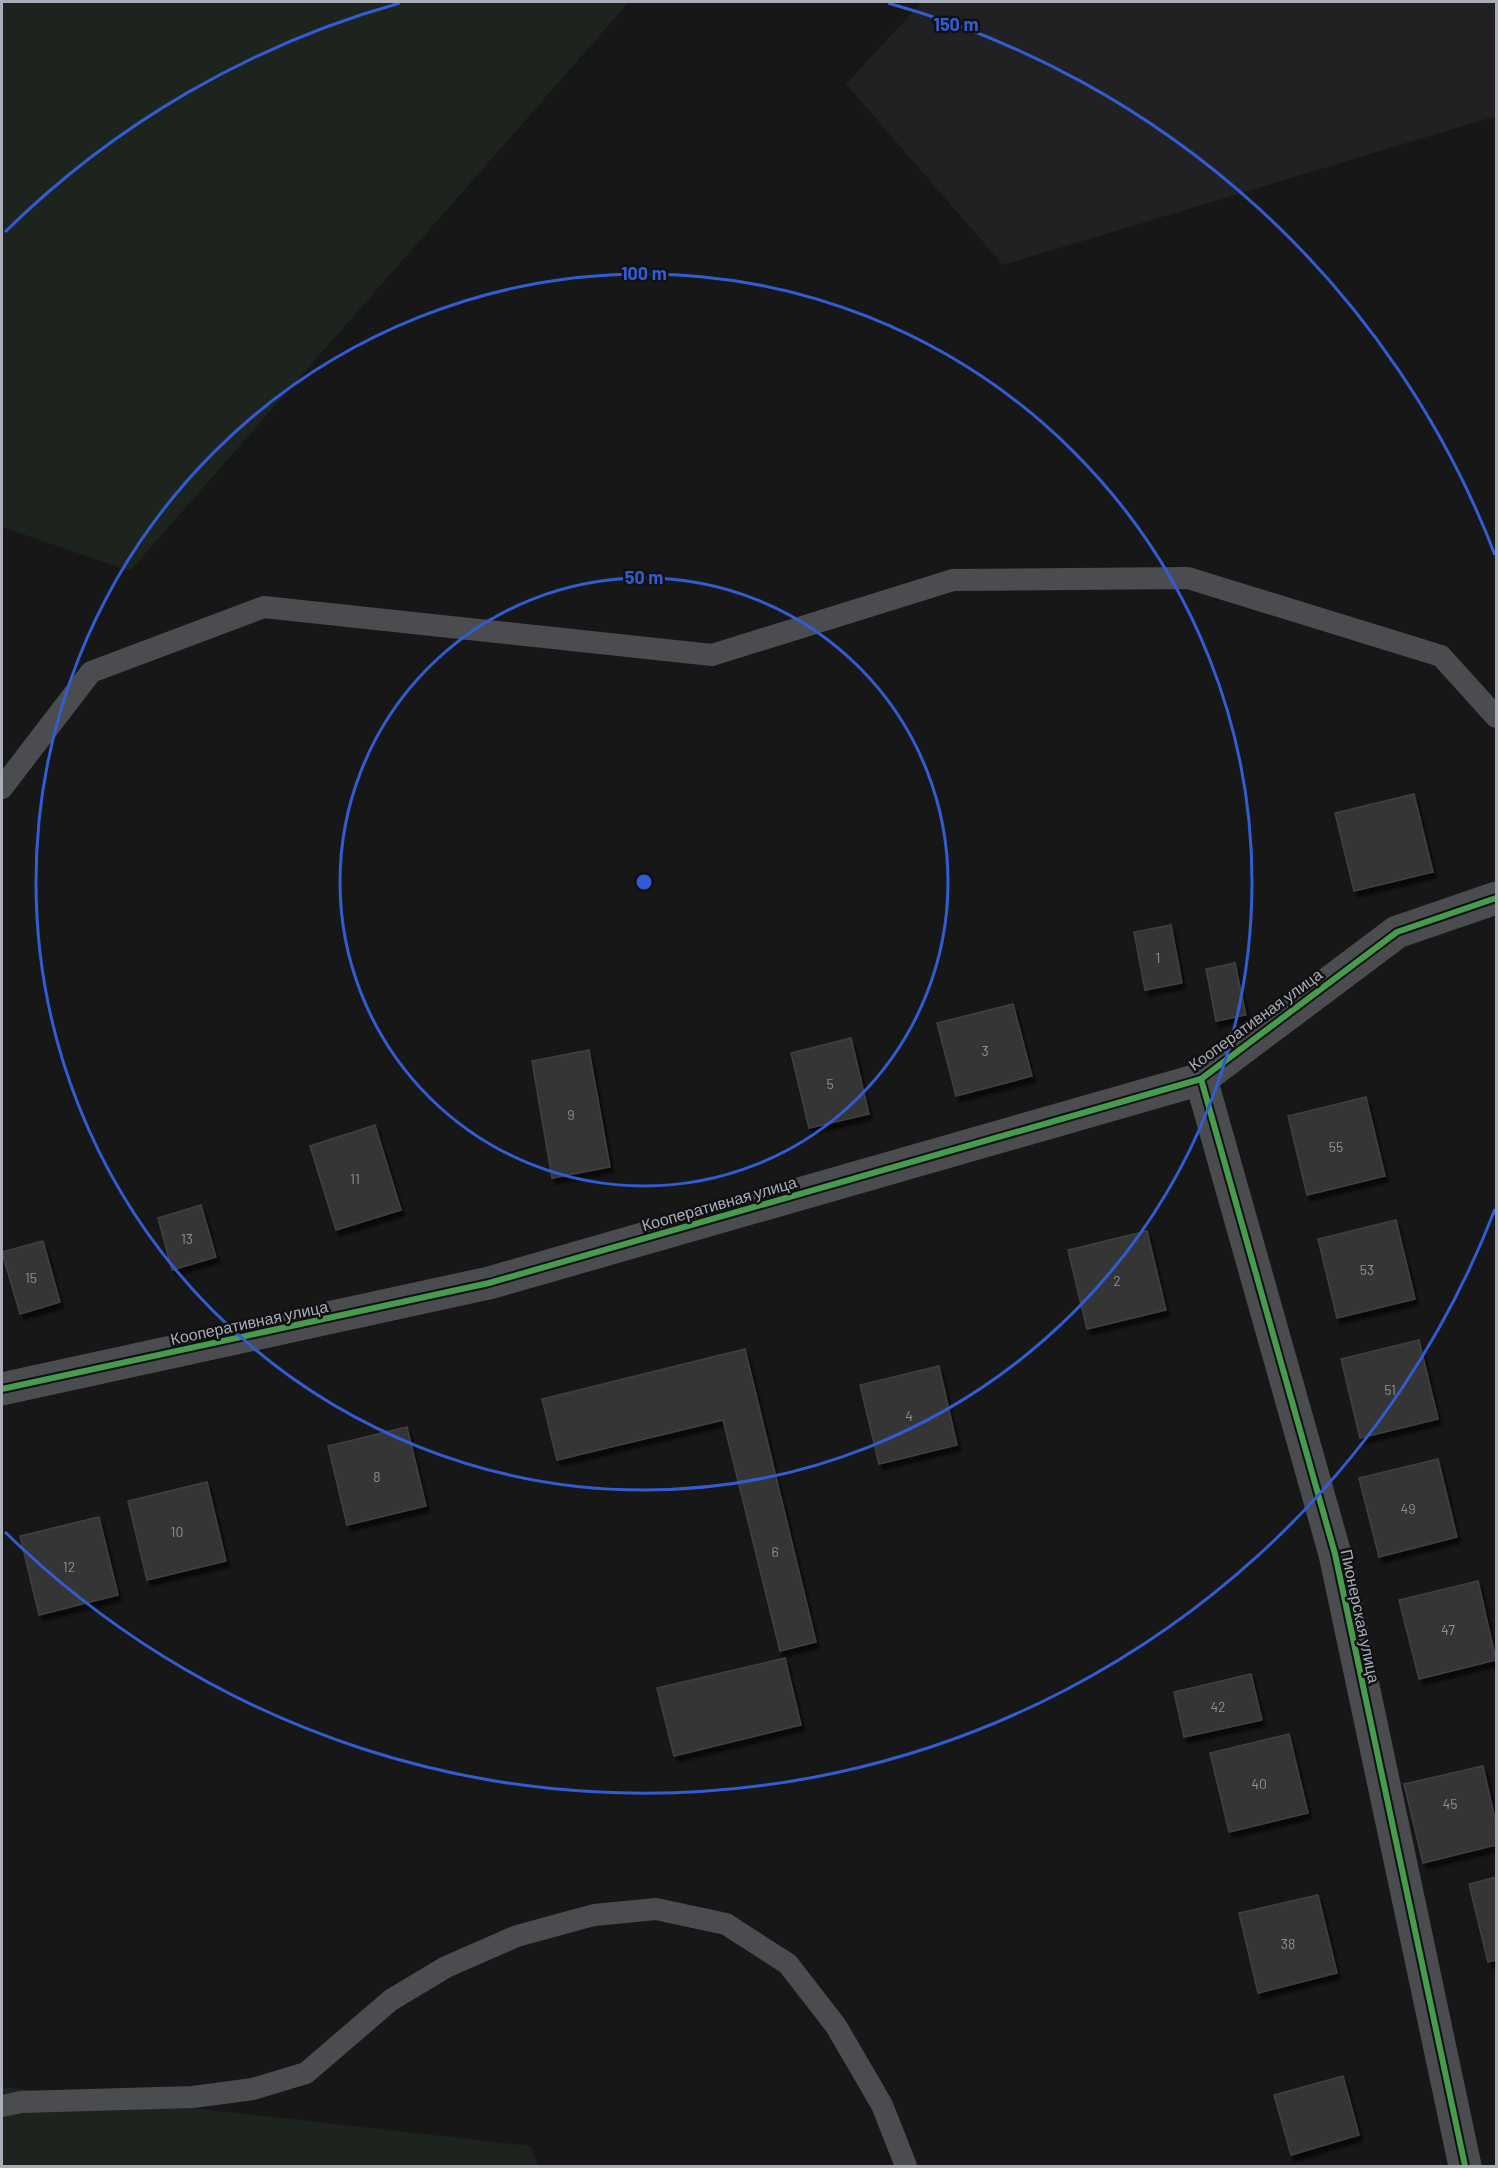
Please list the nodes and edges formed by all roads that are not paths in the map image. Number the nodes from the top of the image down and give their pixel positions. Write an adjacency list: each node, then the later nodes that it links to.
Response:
1 (1497, 717): 2 (lane)
2 (2, 788)
3 (1497, 898): 4 (street, Кооперативная улица)
4 (1201, 1079): 5 (street, Кооперативная улица); 8 (street, Пионерская улица)
5 (2, 1389)
6 (2, 2106): 7 (lane)
7 (906, 2166)
8 (1465, 2166)

